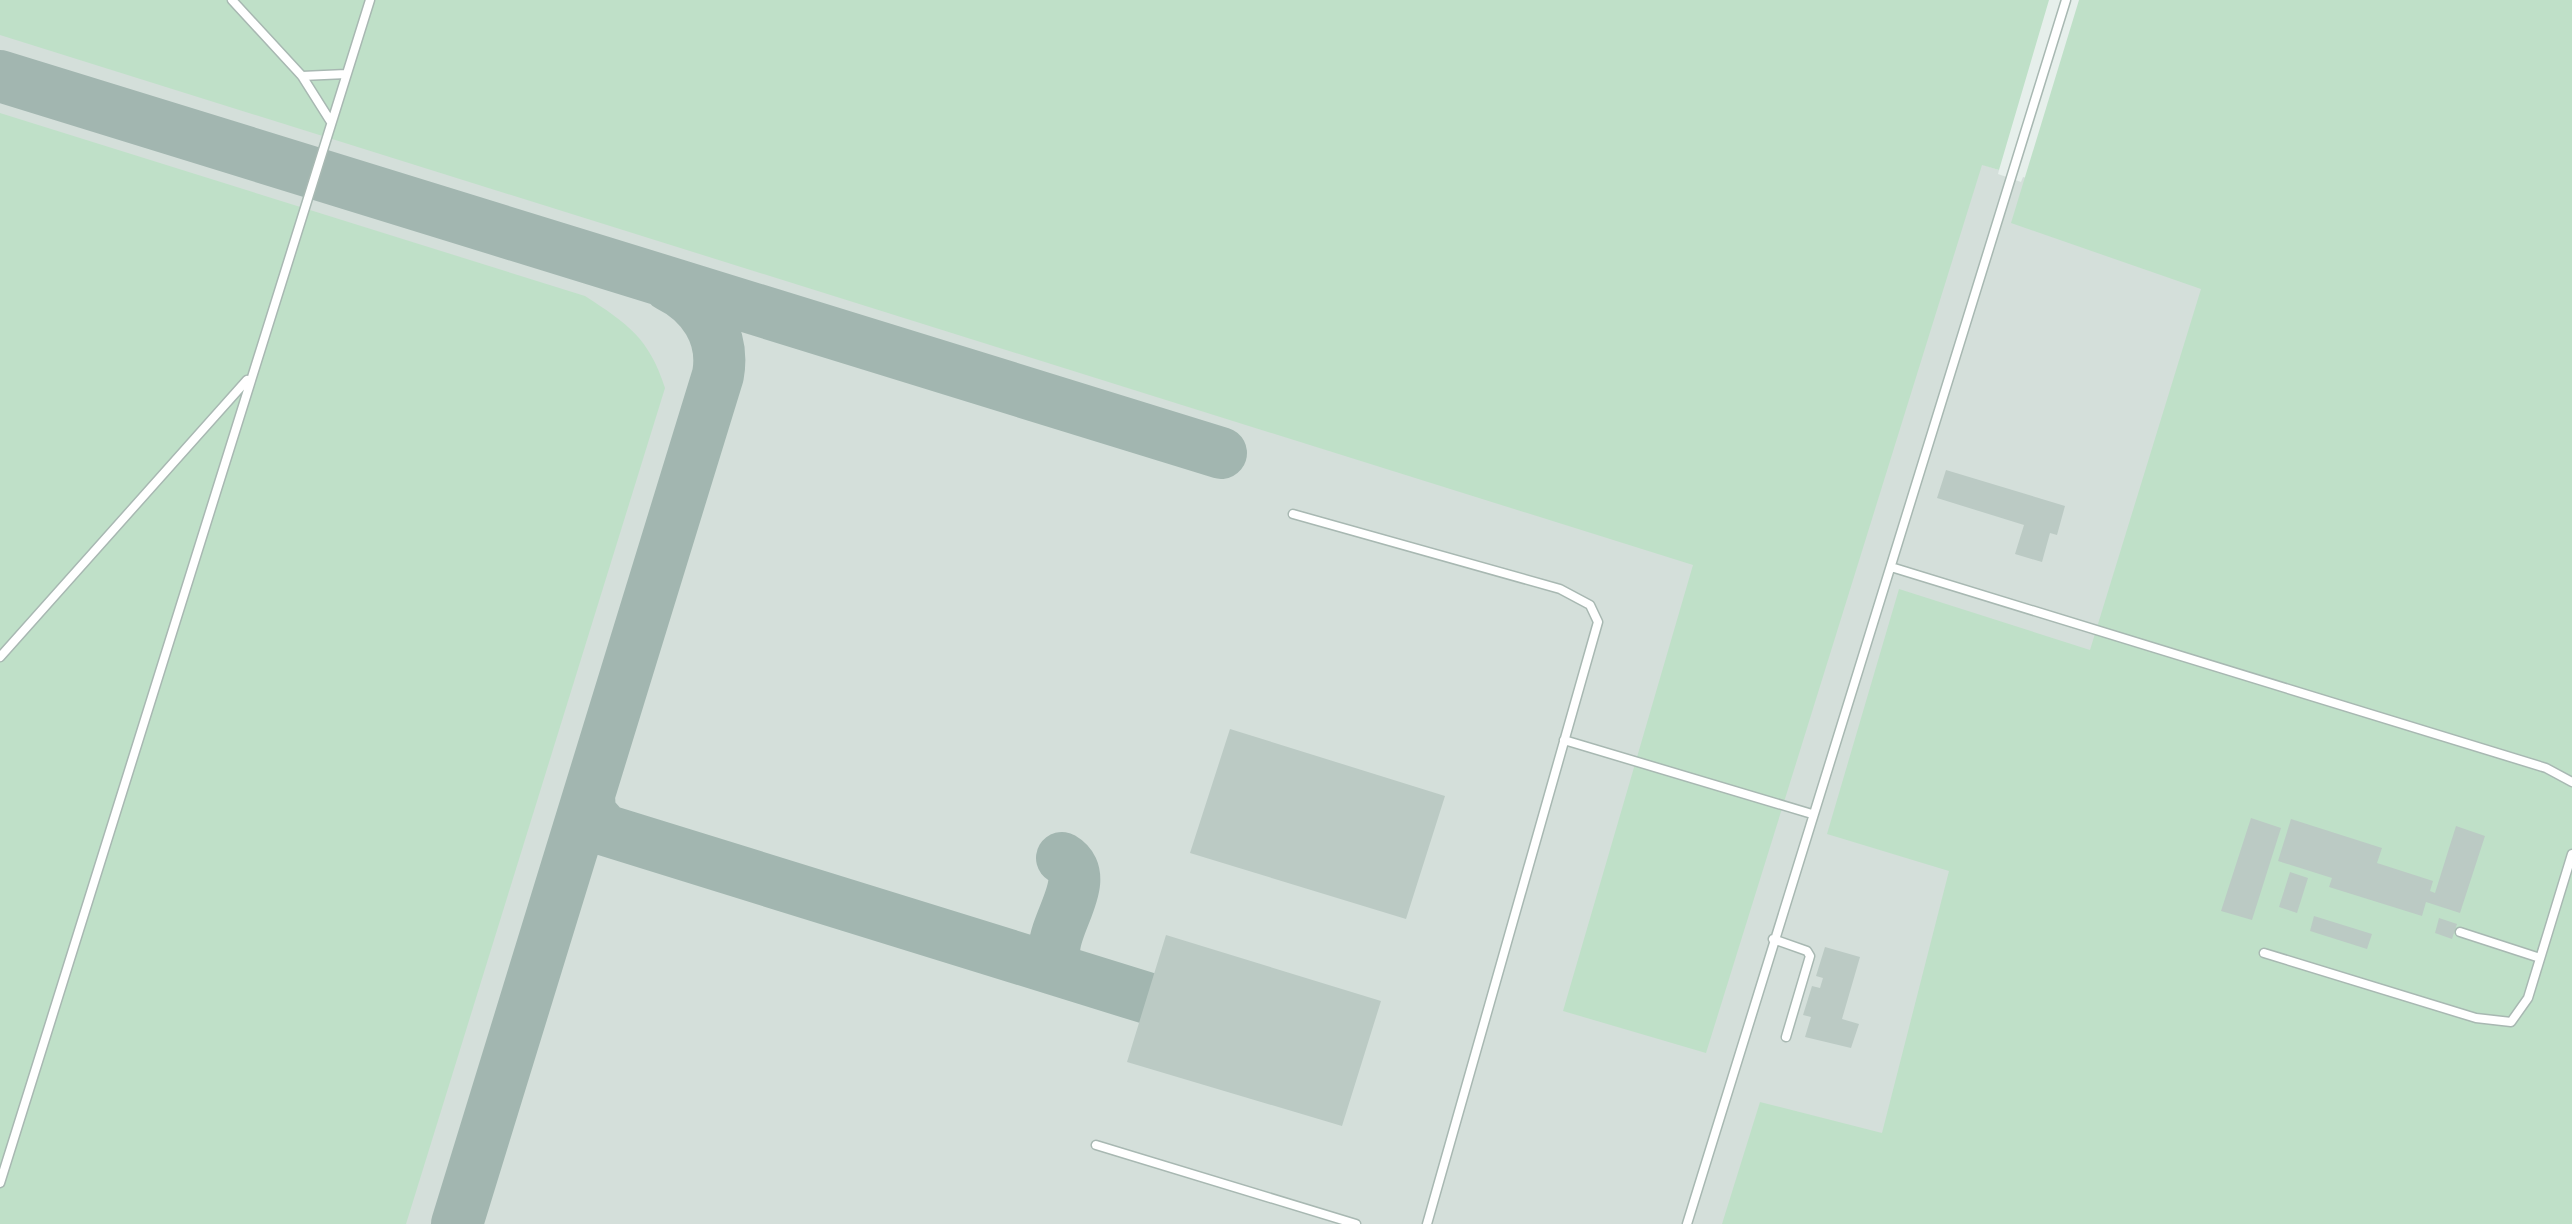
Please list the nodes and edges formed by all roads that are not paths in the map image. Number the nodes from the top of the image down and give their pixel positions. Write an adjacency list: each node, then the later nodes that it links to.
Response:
1 (232, 0): 5 (lane)
2 (370, 0): 4 (lane)
3 (2066, 0): 9 (lane)
4 (346, 74): 5 (lane); 6 (lane)
5 (302, 76): 6 (lane)
6 (331, 122): 7 (lane)
7 (251, 375): 10 (lane); 21 (lane)
8 (1293, 514): 11 (lane)
9 (1891, 567): 12 (lane); 13 (lane)
10 (0, 657)
11 (1564, 740): 13 (lane); 23 (lane)
12 (2572, 782)
13 (1812, 814): 16 (lane)
14 (2572, 853): 18 (lane)
15 (2460, 932): 18 (lane)
16 (1773, 939): 19 (lane); 24 (lane)
17 (2264, 953): 18 (lane)
18 (2540, 958)
19 (1786, 1037)
20 (1096, 1145): 22 (lane)
21 (0, 1183)
22 (1356, 1224)
23 (1427, 1224)
24 (1687, 1224)

